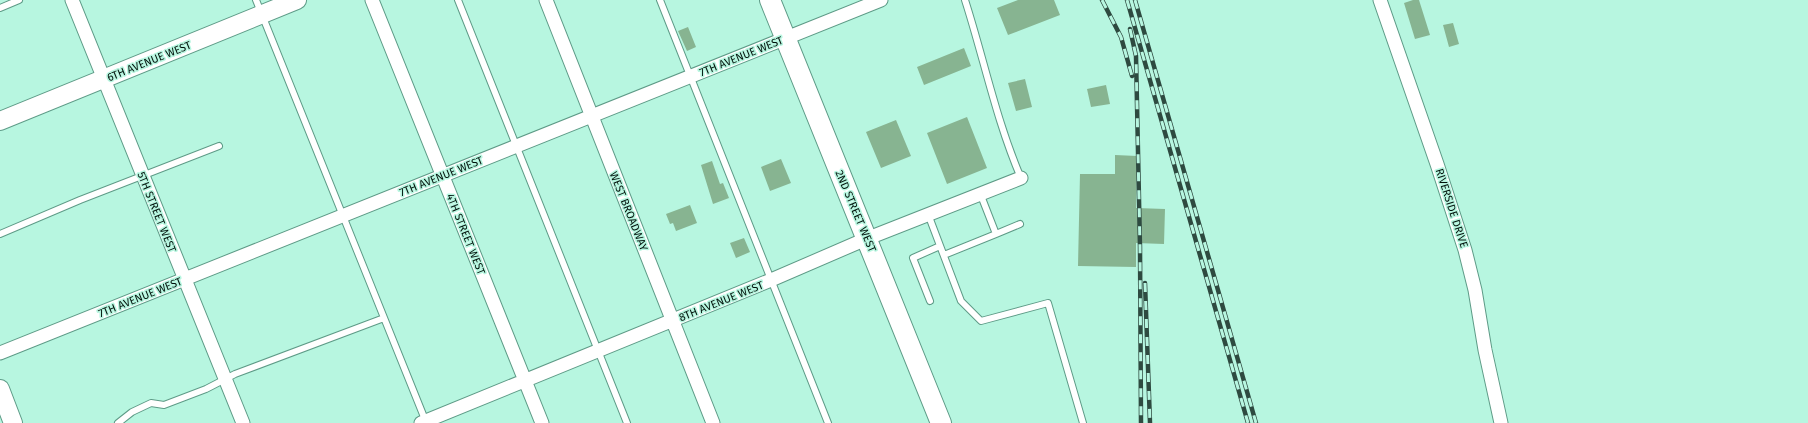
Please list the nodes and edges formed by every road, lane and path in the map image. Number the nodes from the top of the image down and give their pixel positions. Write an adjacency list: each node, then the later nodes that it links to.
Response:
1 (19, 0): 13 (lane)
2 (72, 0): 16 (street, 5TH STREET WEST)
3 (297, 0): 12 (street, 6TH AVENUE WEST)
4 (372, 0): 22 (street, 4TH STREET WEST)
5 (458, 0): 20 (lane)
6 (546, 0): 17 (street, WEST BROADWAY)
7 (660, 0): 15 (lane)
8 (770, 0): 14 (main road, 2ND STREET WEST)
9 (881, 0): 14 (street, 7TH AVENUE WEST)
10 (965, 0): 23 (lane)
11 (1380, 0): 53 (street, RIVERSIDE DRIVE)
12 (259, 7): 16 (street, 6TH AVENUE WEST); 26 (lane)
13 (0, 8)
14 (785, 38): 15 (street, 7TH AVENUE WEST); 30 (main road, 2ND STREET WEST)
15 (691, 76): 17 (street, 7TH AVENUE WEST); 34 (lane)
16 (104, 79): 18 (street, 6TH AVENUE WEST); 21 (street, 5TH STREET WEST)
17 (592, 116): 20 (street, 7TH AVENUE WEST); 37 (street, WEST BROADWAY)
18 (0, 121)
19 (219, 146): 21 (lane)
20 (516, 146): 22 (street, 7TH AVENUE WEST); 38 (lane)
21 (143, 176): 28 (lane); 33 (street, 5TH STREET WEST)
22 (442, 176): 26 (street, 7TH AVENUE WEST); 41 (street, 4TH STREET WEST)
23 (1021, 178): 24 (street, 8TH AVENUE WEST)
24 (980, 193): 25 (street, 8TH AVENUE WEST); 29 (lane)
25 (928, 214): 30 (street, 8TH AVENUE WEST); 31 (lane)
26 (343, 215): 33 (street, 7TH AVENUE WEST); 36 (lane)
27 (1020, 224): 29 (lane)
28 (0, 234)
29 (996, 234): 32 (lane)
30 (866, 239): 34 (street, 8TH AVENUE WEST); 51 (main road, 2ND STREET WEST)
31 (940, 246): 32 (lane); 35 (lane)
32 (944, 255): 52 (lane)
33 (184, 279): 39 (street, 7TH AVENUE WEST); 40 (street, 5TH STREET WEST)
34 (771, 280): 37 (street, 8TH AVENUE WEST); 50 (lane)
35 (930, 301)
36 (384, 318): 40 (lane); 43 (lane)
37 (672, 321): 38 (street, 8TH AVENUE WEST); 49 (street, WEST BROADWAY)
38 (598, 352): 41 (street, 8TH AVENUE WEST); 48 (lane)
39 (0, 353)
40 (225, 379): 45 (lane); 46 (street, 5TH STREET WEST)
41 (525, 382): 43 (street, 8TH AVENUE WEST); 47 (street, 4TH STREET WEST)
42 (0, 390): 44 (street)
43 (425, 422)
44 (14, 423)
45 (118, 423)
46 (243, 423)
47 (542, 423)
48 (627, 423)
49 (713, 423)
50 (828, 423)
51 (941, 423)
52 (1083, 423)
53 (1501, 423)

